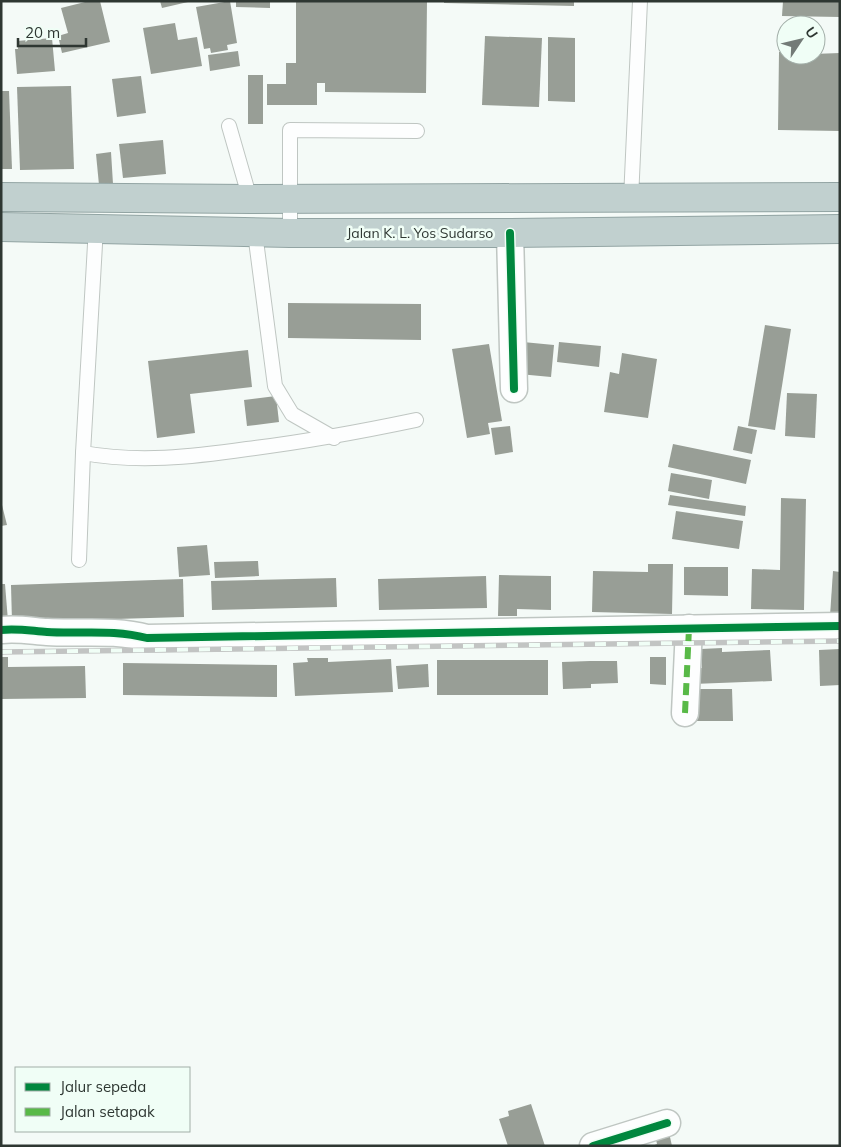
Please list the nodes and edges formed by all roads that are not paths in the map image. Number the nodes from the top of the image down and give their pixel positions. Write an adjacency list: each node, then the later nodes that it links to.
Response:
1 (640, 1): 8 (lane)
2 (229, 126): 6 (lane)
3 (417, 131): 7 (lane)
4 (1, 197): 6 (highway)
5 (840, 197): 8 (highway)
6 (250, 199): 7 (highway)
7 (290, 199): 8 (highway); 13 (lane)
8 (631, 199)
9 (1, 227): 10 (highway, Jalan K. L. Yos Sudarso)
10 (96, 227): 12 (highway, Jalan K. L. Yos Sudarso); 18 (lane)
11 (840, 229): 14 (highway, Jalan K. L. Yos Sudarso)
12 (255, 232): 13 (highway, Jalan K. L. Yos Sudarso); 17 (lane)
13 (290, 233): 14 (highway, Jalan K. L. Yos Sudarso)
14 (510, 233): 15 (street)
15 (514, 389)
16 (416, 420): 17 (lane)
17 (334, 438): 18 (lane)
18 (83, 453): 19 (lane)
19 (79, 560)
20 (840, 626): 21 (street)
21 (689, 628): 22 (street); 23 (street)
22 (1, 630)
23 (685, 713)
24 (667, 1123): 25 (street)
25 (593, 1146)

